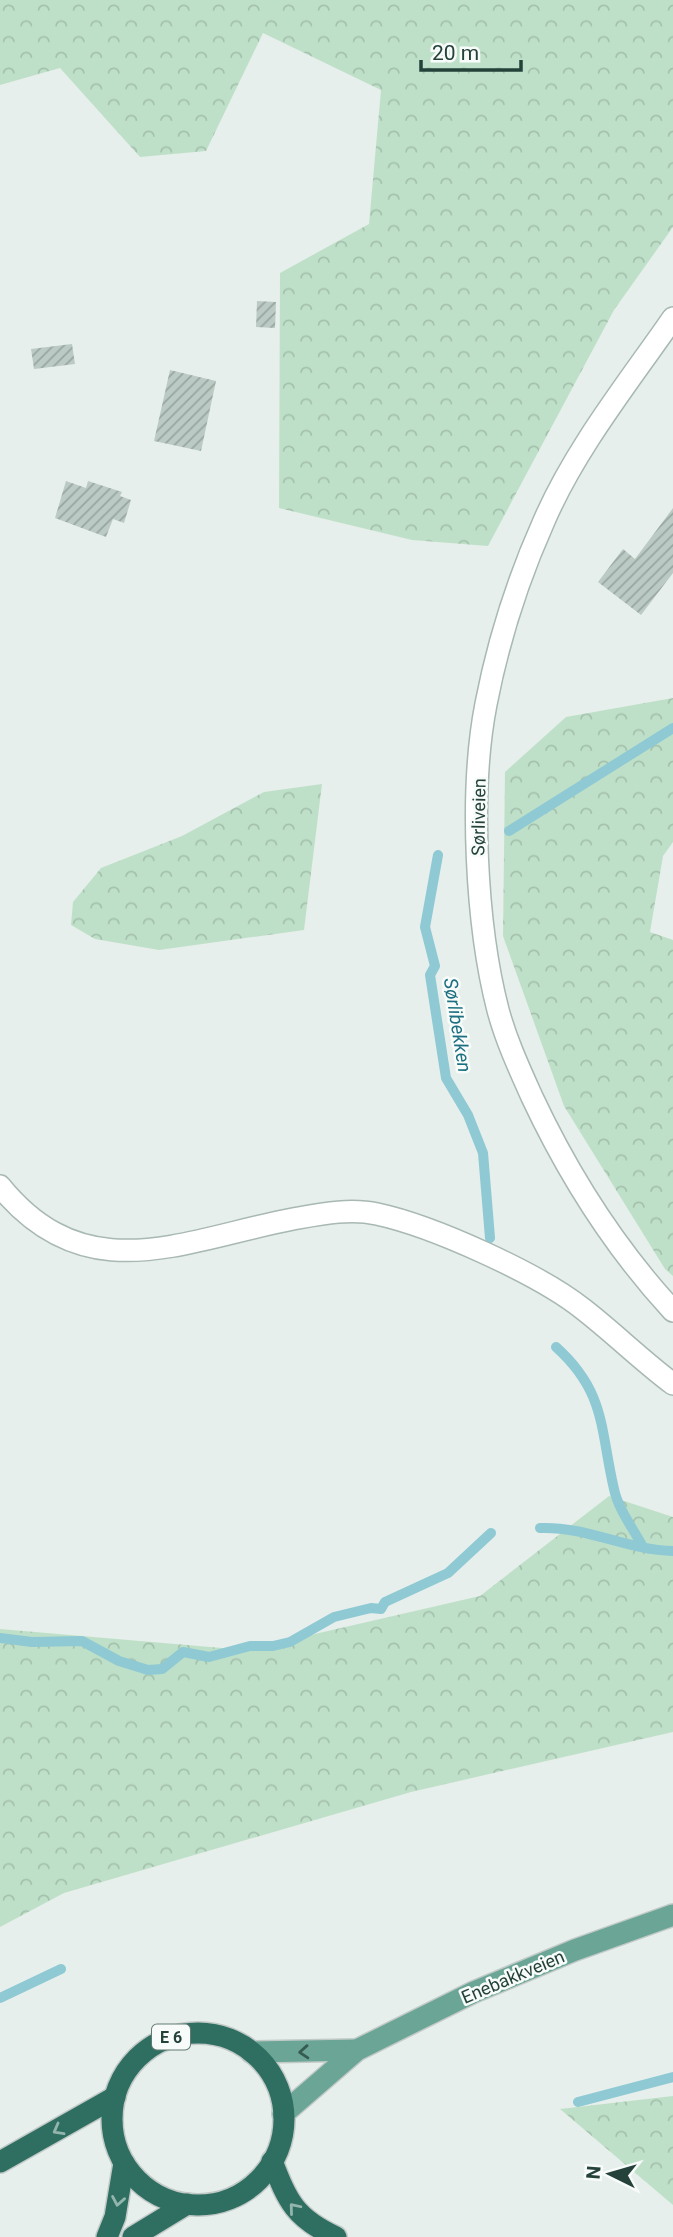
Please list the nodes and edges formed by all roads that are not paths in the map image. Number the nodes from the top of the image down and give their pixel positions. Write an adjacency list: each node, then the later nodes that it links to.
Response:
1 (673, 318): 3 (street, Sørliveien)
2 (0, 1186): 4 (street)
3 (673, 1311)
4 (673, 1384)
5 (673, 1915): 6 (main road, Enebakkveien)
6 (357, 2050): 7 (main road, Enebakkveien, one-way to 7); 9 (main road, Enebakkveien)
7 (251, 2052): 8 (highway, E 6); 9 (highway, E 6)
8 (115, 2097): 11 (highway, one-way to 11); 12 (highway, E 6)
9 (283, 2114): 10 (highway, E 6)
10 (272, 2161): 13 (highway, E 6); 16 (highway, one-way to 10)
11 (0, 2162)
12 (124, 2163): 13 (highway, E 6); 14 (highway, E 6, one-way to 14)
13 (187, 2204): 15 (highway, E 6)
14 (107, 2237)
15 (133, 2237)
16 (336, 2237)

